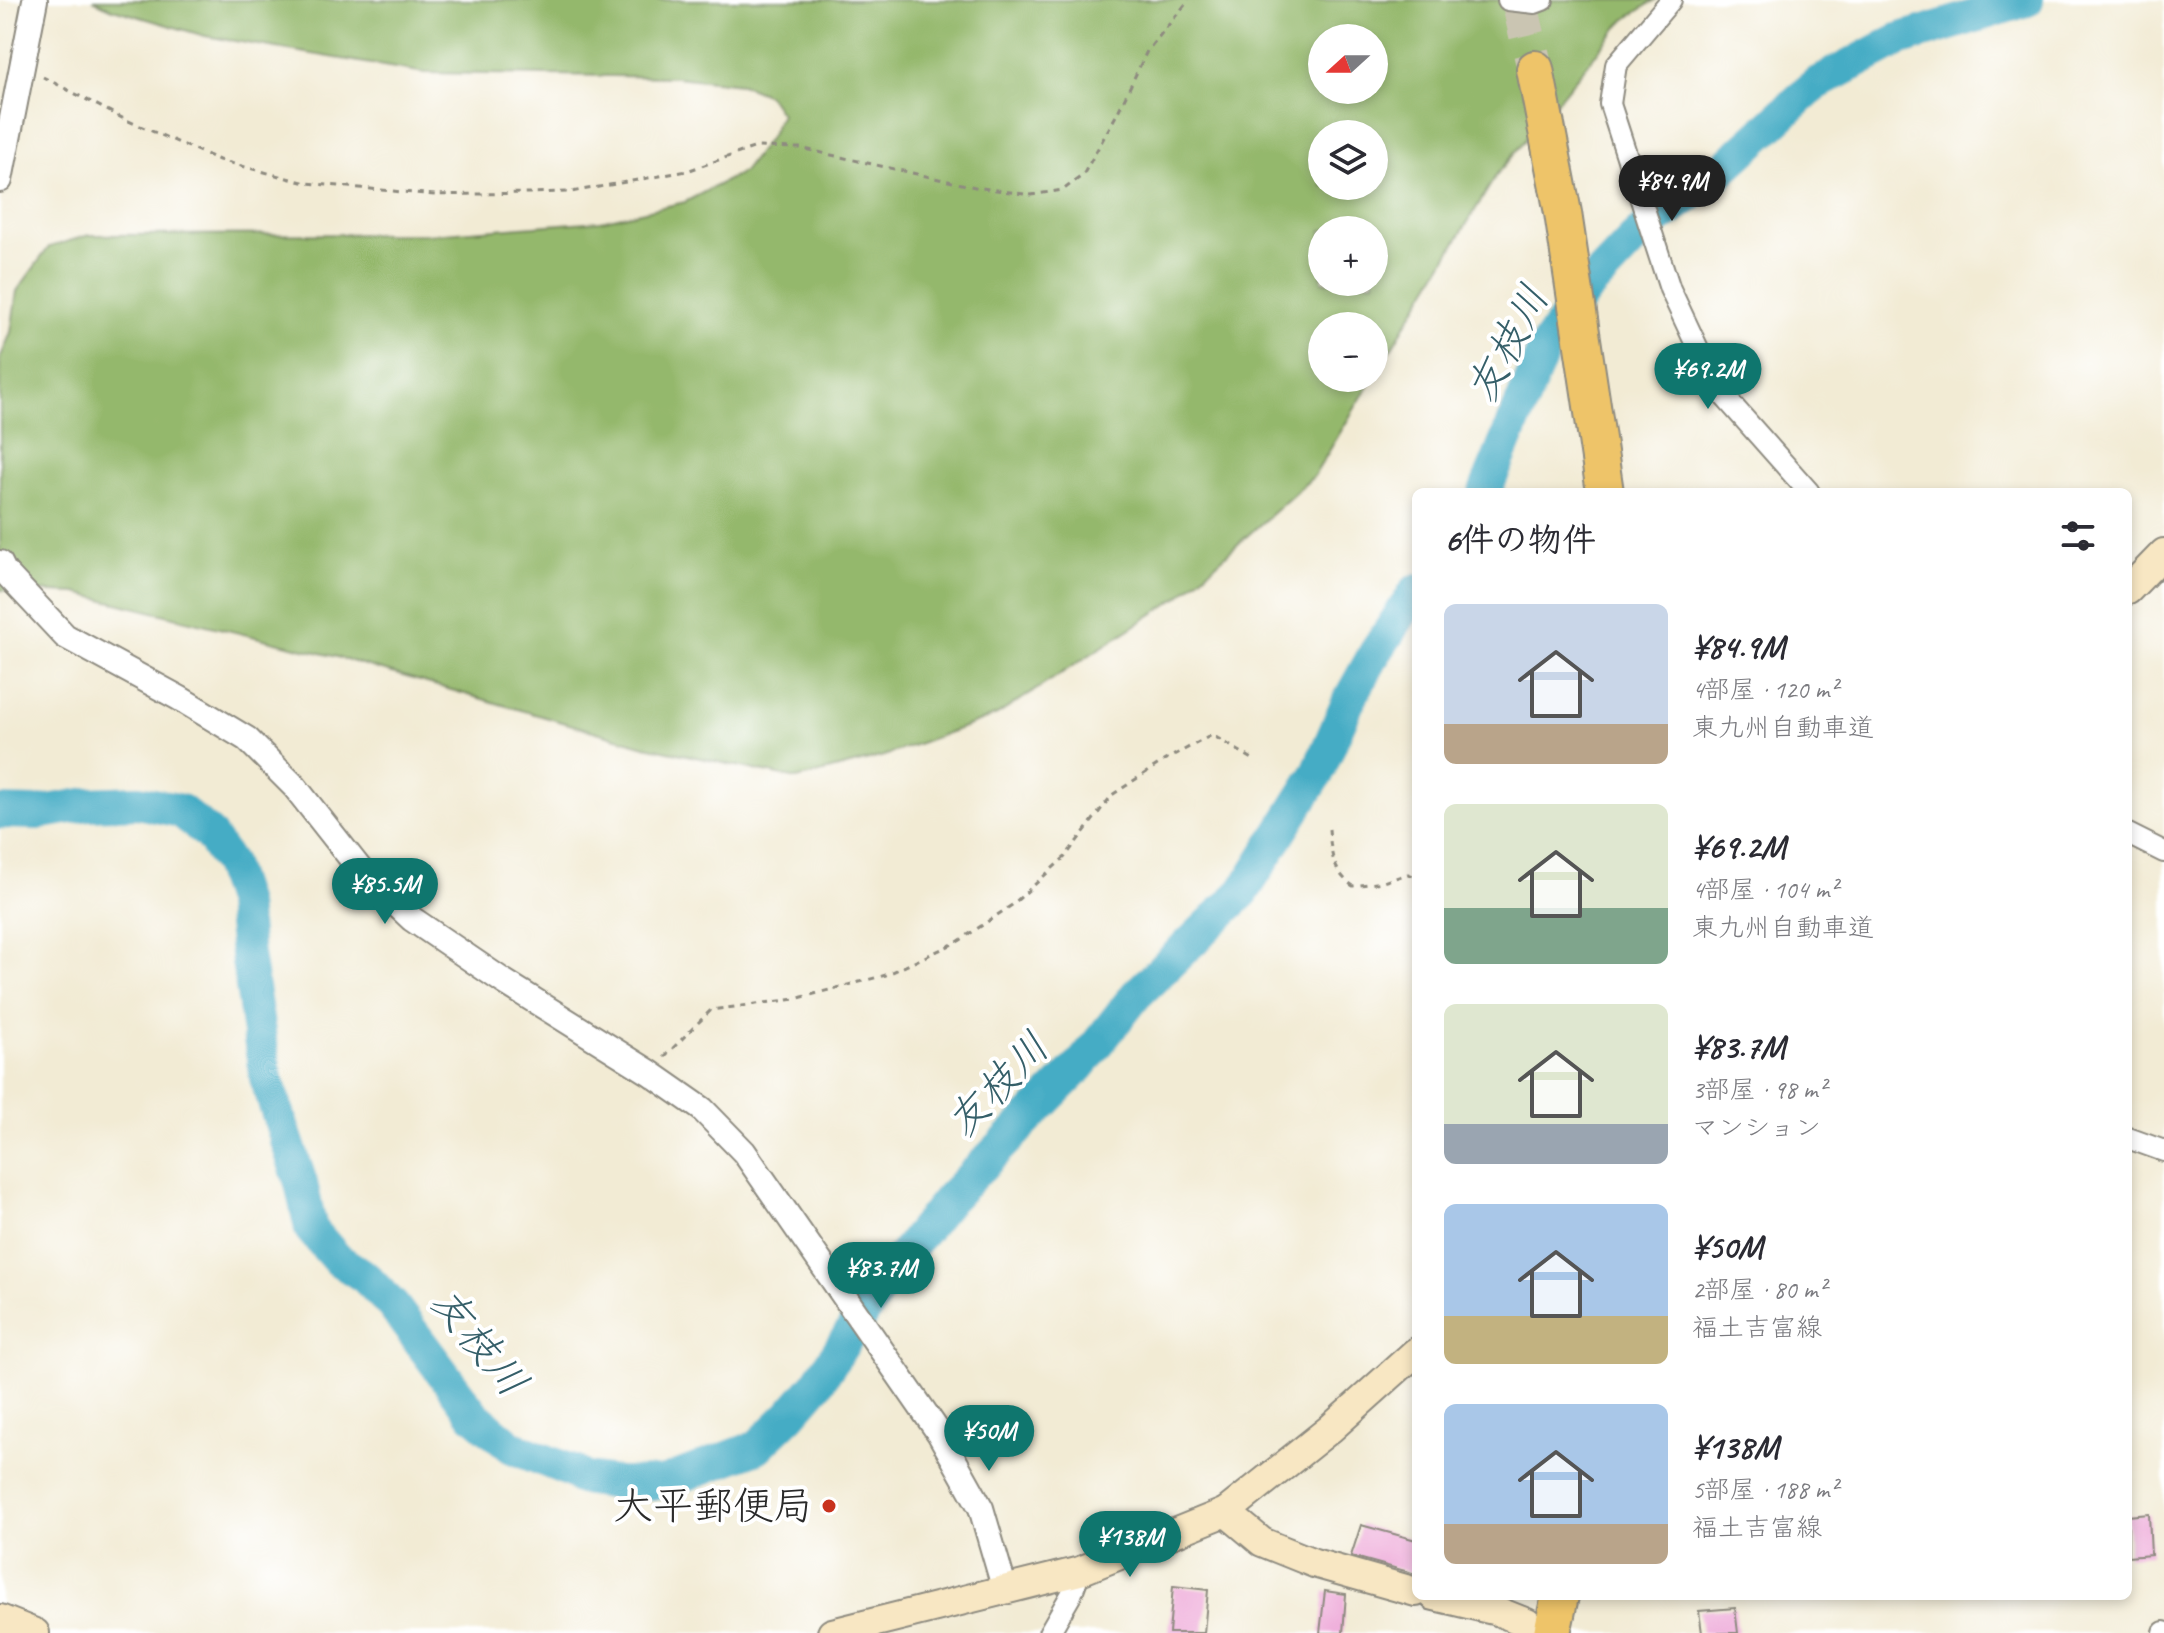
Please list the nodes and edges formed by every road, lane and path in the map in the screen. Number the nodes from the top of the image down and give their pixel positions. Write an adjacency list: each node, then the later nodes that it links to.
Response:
1 (35, 0): 6 (street)
2 (1189, 0): 6 (path)
3 (1508, 0): 4 (street)
4 (1543, 0)
5 (1671, 0): 10 (street)
6 (22, 66): 8 (street)
7 (1535, 69): 9 (highway)
8 (0, 180)
9 (1605, 488)
10 (1805, 488)
11 (2164, 553): 13 (main road)
12 (0, 563): 19 (street)
13 (2132, 586)
14 (1256, 761): 19 (path)
15 (1329, 829): 18 (path)
16 (2132, 836): 17 (street)
17 (2164, 852)
18 (1412, 876)
19 (649, 1072): 25 (street)
20 (2132, 1139): 21 (street)
21 (2164, 1151)
22 (1412, 1356): 23 (main road)
23 (1226, 1512): 24 (main road); 26 (main road)
24 (1080, 1571): 25 (main road); 34 (street)
25 (1005, 1590): 30 (main road)
26 (1412, 1591)
27 (1451, 1600): 31 (main road)
28 (1558, 1600): 31 (highway)
29 (0, 1619): 32 (main road)
30 (904, 1624): 33 (main road)
31 (1540, 1628)
32 (35, 1633)
33 (832, 1633)
34 (1049, 1633)

